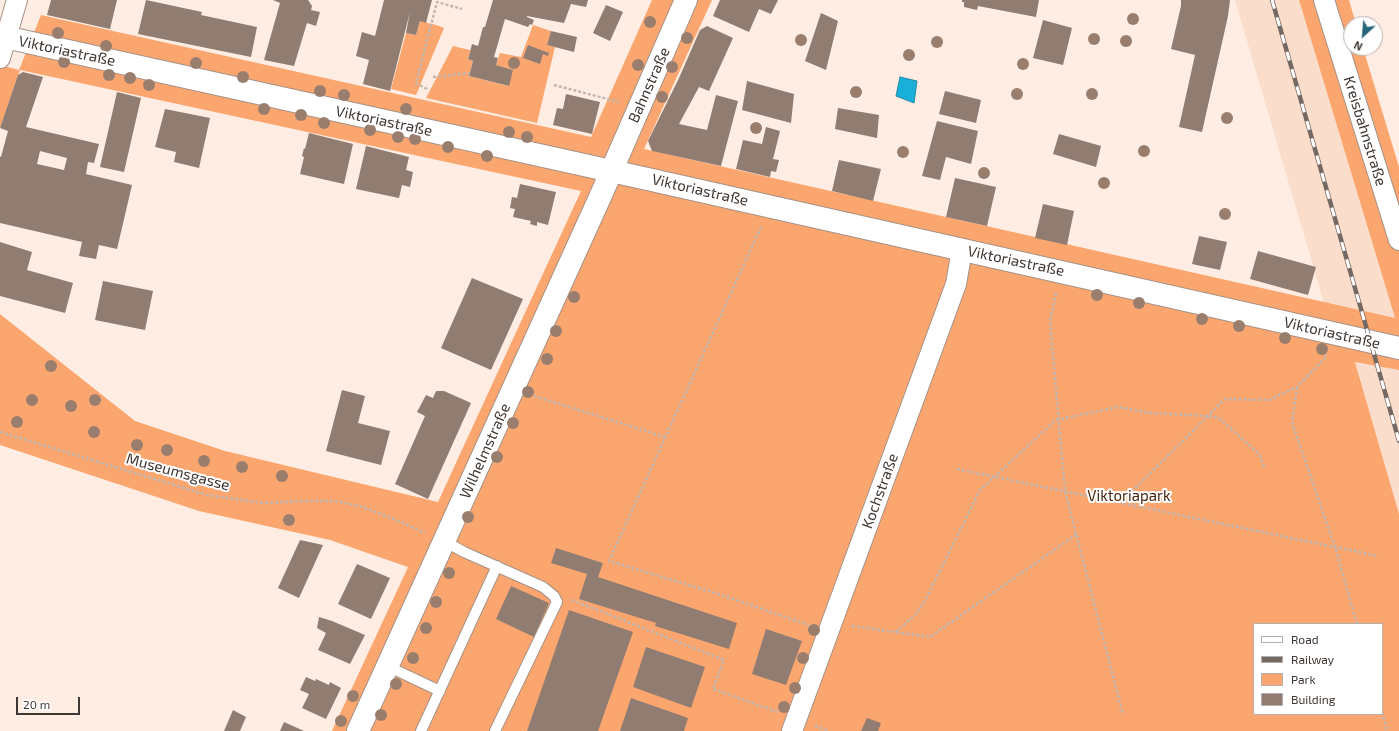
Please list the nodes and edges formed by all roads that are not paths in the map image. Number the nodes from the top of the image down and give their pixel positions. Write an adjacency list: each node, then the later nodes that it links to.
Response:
1 (17, 0): 4 (street)
2 (686, 0): 5 (street, Bahnstraße)
3 (1324, 0): 6 (street, Kreisbahnstraße)
4 (2, 44): 5 (street, Viktoriastraße)
5 (612, 171): 7 (street, Viktoriastraße); 9 (street, Wilhelmstraße)
6 (1399, 240)
7 (962, 250): 8 (street, Viktoriastraße); 13 (street, Kochstraße)
8 (1399, 348)
9 (444, 541): 10 (lane); 11 (street, Wilhelmstraße)
10 (497, 566): 12 (lane); 16 (lane)
11 (387, 666): 12 (lane); 14 (street, Wilhelmstraße)
12 (440, 691): 15 (lane)
13 (794, 725)
14 (358, 731)
15 (421, 731)
16 (495, 731)

